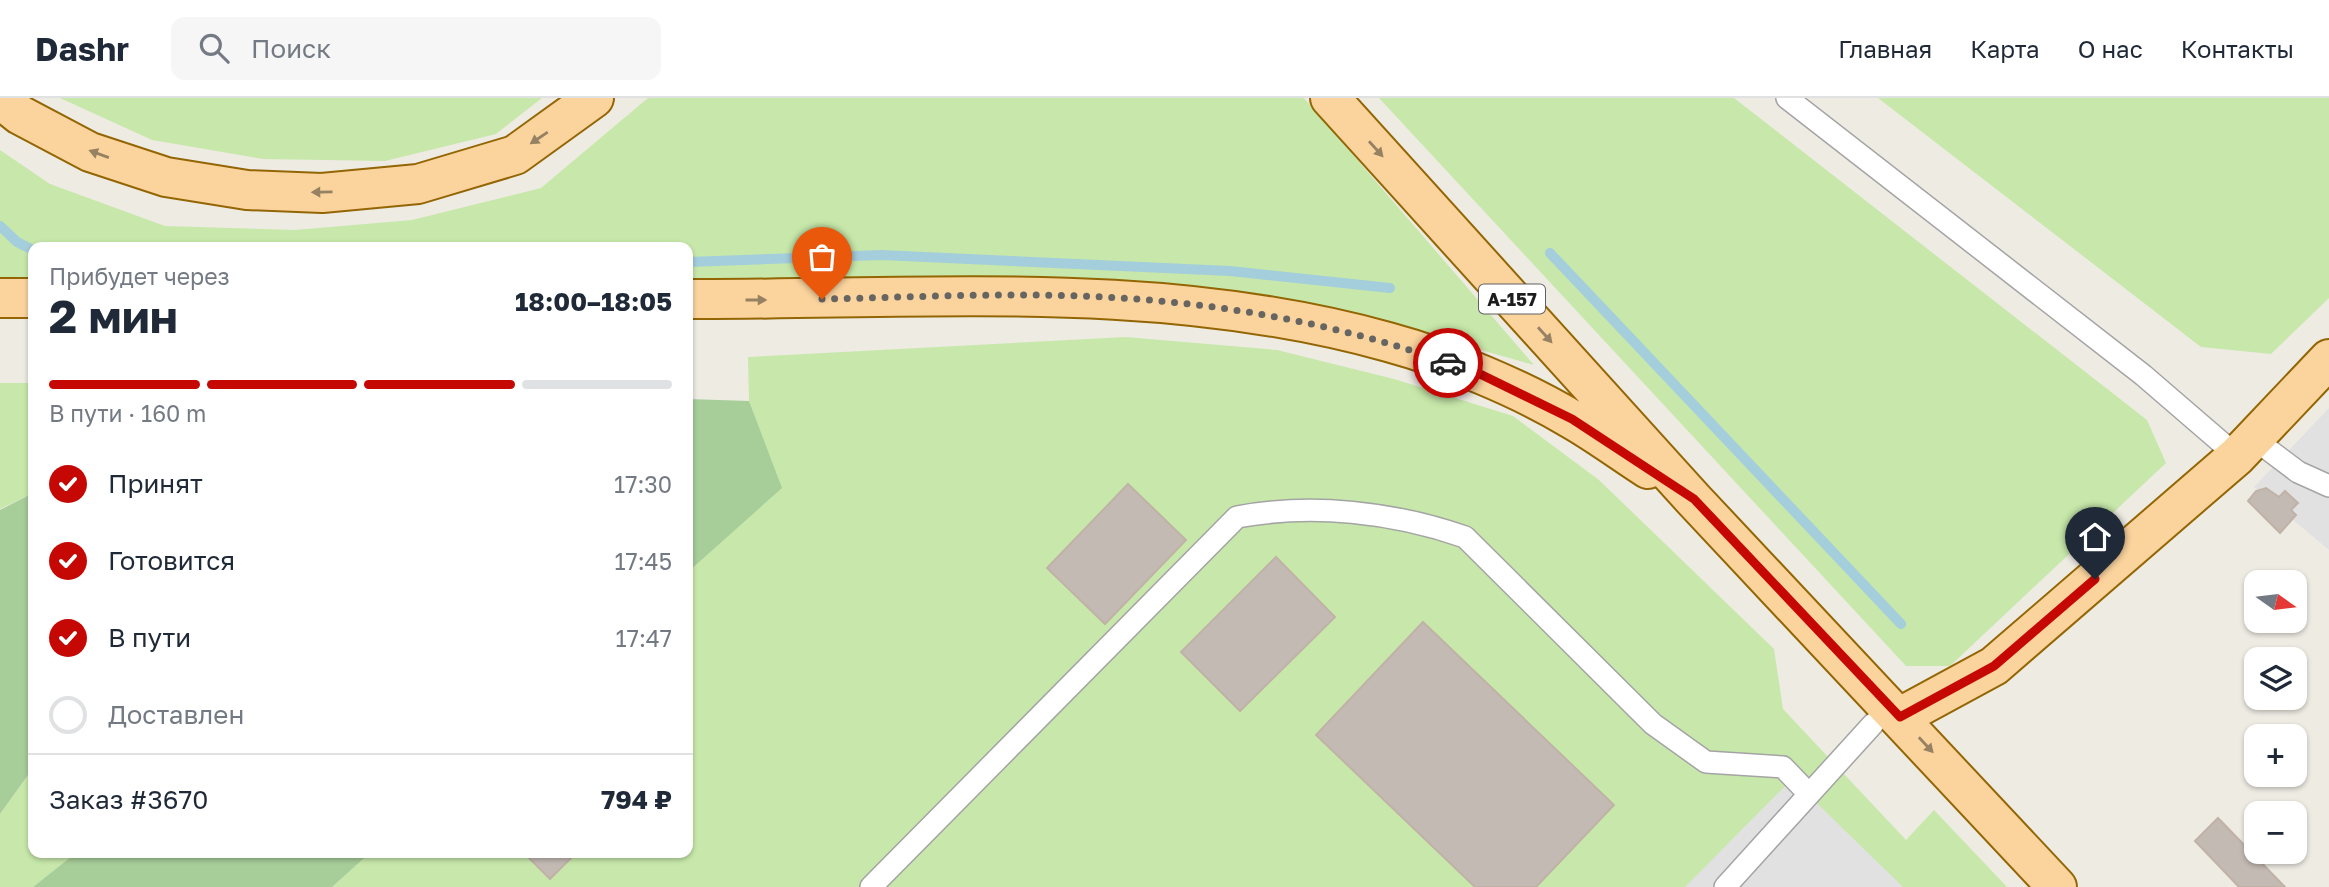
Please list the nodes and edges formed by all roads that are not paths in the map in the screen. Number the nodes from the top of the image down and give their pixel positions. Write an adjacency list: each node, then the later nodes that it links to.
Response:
1 (594, 98): 4 (main road, one-way to 4)
2 (1330, 98): 11 (main road, А-157, one-way to 11)
3 (1787, 98): 9 (lane)
4 (0, 99)
5 (0, 298): 6 (main road)
6 (28, 298)
7 (693, 299): 11 (main road, one-way to 11)
8 (2329, 359): 9 (main road)
9 (2245, 447): 10 (lane); 12 (main road)
10 (2329, 486)
11 (1694, 499): 12 (main road, А-157)
12 (1886, 720): 13 (lane); 16 (main road, А-157, one-way to 16)
13 (1808, 793): 14 (lane); 15 (lane)
14 (871, 887)
15 (1725, 887)
16 (2057, 887)

